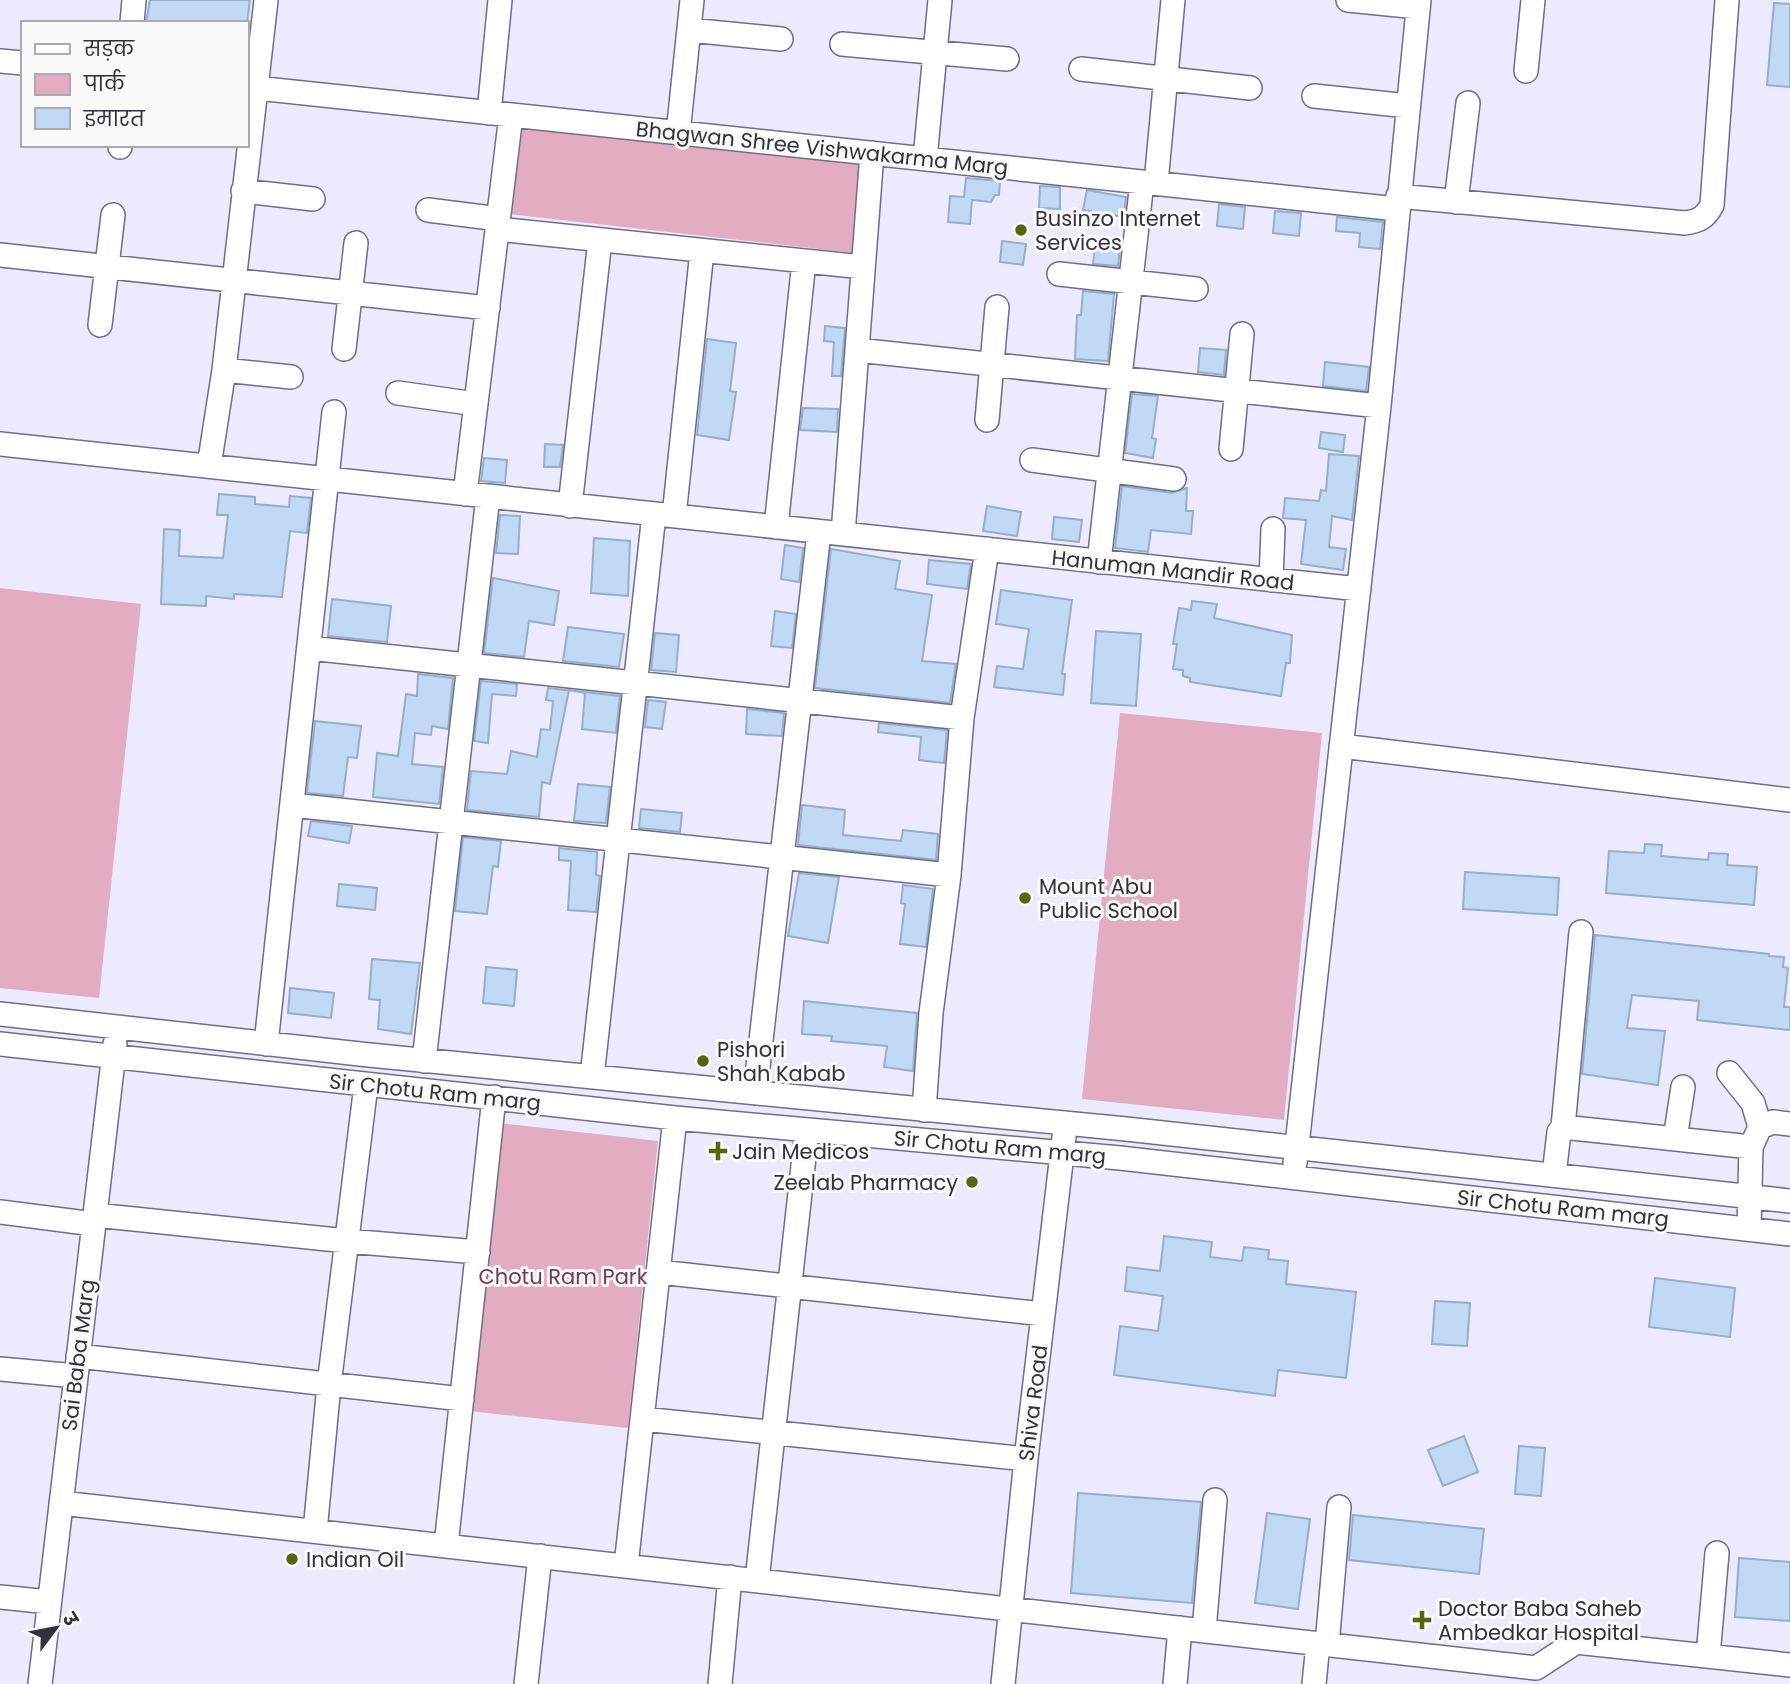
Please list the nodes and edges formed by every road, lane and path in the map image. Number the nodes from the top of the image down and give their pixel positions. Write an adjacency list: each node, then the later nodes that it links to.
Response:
1 (134, 0): 11 (street)
2 (266, 0): 22 (street)
3 (500, 0): 27 (street)
4 (692, 0): 12 (street)
5 (940, 0): 15 (street)
6 (1172, 0): 21 (street)
7 (1348, 0): 10 (street)
8 (1533, 0): 20 (street)
9 (1727, 0): 37 (street, Bhagwan Shree Vishwakarma Marg)
10 (1419, 4): 26 (street)
11 (132, 21)
12 (689, 30): 13 (street); 29 (street)
13 (781, 39)
14 (842, 44): 15 (street)
15 (935, 52): 16 (street); 32 (street)
16 (1007, 60)
17 (0, 61): 18 (street)
18 (21, 63)
19 (1081, 69): 21 (street)
20 (1526, 72)
21 (1166, 78): 23 (street); 33 (street)
22 (251, 88): 27 (street, Bhagwan Shree Vishwakarma Marg); 28 (street)
23 (1250, 88)
24 (1314, 96): 26 (street)
25 (1468, 103): 37 (street)
26 (1408, 106): 36 (street)
27 (500, 114): 29 (street, Bhagwan Shree Vishwakarma Marg); 40 (street)
28 (248, 127)
29 (678, 133): 31 (street, Bhagwan Shree Vishwakarma Marg)
30 (246, 147): 34 (street)
31 (872, 153): 32 (street, Bhagwan Shree Vishwakarma Marg); 47 (street)
32 (925, 159): 33 (street, Bhagwan Shree Vishwakarma Marg)
33 (1149, 182): 36 (street, Bhagwan Shree Vishwakarma Marg); 50 (street)
34 (243, 191): 35 (street); 49 (street)
35 (313, 199)
36 (1397, 202): 37 (street, Bhagwan Shree Vishwakarma Marg); 66 (street)
37 (1456, 202)
38 (428, 210): 40 (street)
39 (113, 215): 46 (street)
40 (498, 224): 41 (street); 53 (street)
41 (600, 240): 43 (street); 77 (street)
42 (356, 243): 52 (street)
43 (702, 251): 45 (street); 78 (street)
44 (0, 255): 46 (street)
45 (804, 261): 47 (street); 79 (street)
46 (107, 267): 49 (street); 55 (street)
47 (863, 267): 58 (street)
48 (1059, 274): 50 (street)
49 (233, 279): 52 (street); 60 (street)
50 (1130, 282): 51 (street); 62 (street)
51 (1196, 289)
52 (350, 292): 53 (street); 57 (street)
53 (488, 307): 65 (street)
54 (997, 307): 59 (street)
55 (100, 325)
56 (1242, 334): 63 (street)
57 (344, 349)
58 (857, 350): 59 (street); 82 (street)
59 (992, 364): 62 (street); 68 (street)
60 (224, 370): 61 (street); 72 (street)
61 (291, 377)
62 (1120, 378): 63 (street); 73 (street)
63 (1237, 390): 66 (street); 70 (street)
64 (398, 393): 65 (street)
65 (476, 404): 76 (street)
66 (1378, 405): 86 (street)
67 (334, 412): 74 (street)
68 (987, 420)
69 (0, 444): 72 (street, Hanuman Mandir Road)
70 (1231, 449)
71 (1032, 460): 73 (street)
72 (209, 466): 74 (street, Hanuman Mandir Road)
73 (1109, 470): 75 (street); 84 (street)
74 (327, 479): 76 (street, Hanuman Mandir Road); 87 (street)
75 (1174, 479)
76 (477, 495): 77 (street, Hanuman Mandir Road); 88 (street)
77 (570, 506): 78 (street, Hanuman Mandir Road)
78 (664, 515): 79 (street, Hanuman Mandir Road); 89 (street)
79 (776, 527): 81 (street, Hanuman Mandir Road)
80 (1273, 528): 85 (street)
81 (819, 532): 82 (street, Hanuman Mandir Road); 90 (street)
82 (844, 534): 83 (street, Hanuman Mandir Road)
83 (987, 550): 84 (street, Hanuman Mandir Road); 91 (street)
84 (1098, 562): 85 (street, Hanuman Mandir Road)
85 (1271, 580): 86 (street, Hanuman Mandir Road)
86 (1359, 589): 92 (street)
87 (309, 648): 88 (street); 94 (street)
88 (469, 665): 89 (street); 95 (street)
89 (635, 683): 90 (street); 96 (street)
90 (801, 701): 91 (street); 97 (street)
91 (962, 718): 98 (street)
92 (1341, 747): 93 (street); 120 (street)
93 (1790, 800)
94 (292, 806): 95 (street); 103 (street)
95 (451, 822): 96 (street); 105 (street)
96 (618, 840): 97 (street); 107 (street)
97 (782, 858): 98 (street); 110 (street)
98 (949, 875): 112 (street)
99 (1581, 932): 116 (street)
100 (0, 1014): 101 (street, Sir Chotu Ram marg)
101 (117, 1027): 103 (street, Sir Chotu Ram marg); 104 (street, Sai Baba Marg)
102 (0, 1044): 104 (street, Sir Chotu Ram marg)
103 (266, 1044): 105 (street, Sir Chotu Ram marg)
104 (114, 1057): 108 (street, Sir Chotu Ram marg); 127 (street, Sai Baba Marg)
105 (424, 1061): 107 (street, Sir Chotu Ram marg)
106 (1729, 1073): 118 (street)
107 (592, 1077): 110 (street, Sir Chotu Ram marg)
108 (366, 1085): 111 (street, Sir Chotu Ram marg); 130 (street)
109 (1683, 1087): 119 (street)
110 (755, 1093): 112 (street, Sir Chotu Ram marg)
111 (494, 1097): 113 (street, Sir Chotu Ram marg); 131 (street)
112 (925, 1110): 114 (street, Sir Chotu Ram marg)
113 (675, 1118): 117 (street, Sir Chotu Ram marg); 132 (street)
114 (1066, 1123): 120 (street, Sir Chotu Ram marg); 121 (street, Shiva Road)
115 (1790, 1124): 118 (street)
116 (1563, 1127): 119 (street); 122 (street)
117 (807, 1130): 121 (street, Sir Chotu Ram marg); 133 (street)
118 (1756, 1137): 119 (street); 124 (street)
119 (1675, 1139)
120 (1297, 1147): 122 (street, Sir Chotu Ram marg); 123 (street)
121 (1063, 1152): 123 (street, Sir Chotu Ram marg); 134 (street, Shiva Road)
122 (1554, 1175): 124 (street, Sir Chotu Ram marg)
123 (1294, 1177): 128 (street, Sir Chotu Ram marg)
124 (1751, 1196): 125 (street, Sir Chotu Ram marg); 128 (street)
125 (1790, 1201)
126 (0, 1212): 127 (street)
127 (94, 1219): 130 (street); 135 (street, Sai Baba Marg)
128 (1749, 1229): 129 (street, Sir Chotu Ram marg)
129 (1790, 1234)
130 (347, 1241): 131 (street); 137 (street)
131 (478, 1252): 138 (street)
132 (659, 1272): 133 (street); 139 (street)
133 (790, 1286): 134 (street); 140 (street)
134 (1043, 1314): 141 (street, Shiva Road)
135 (77, 1366): 136 (street); 137 (street); 143 (street, Sai Baba Marg)
136 (0, 1369)
137 (329, 1385): 138 (street); 145 (street)
138 (462, 1399): 146 (street)
139 (643, 1419): 140 (street); 149 (street)
140 (773, 1433): 141 (street); 151 (street)
141 (1026, 1459): 154 (street, Shiva Road)
142 (1215, 1500): 156 (street)
143 (61, 1503): 145 (street); 153 (street, Sai Baba Marg)
144 (1339, 1507): 157 (street)
145 (315, 1531): 146 (street)
146 (446, 1546): 148 (street)
147 (1717, 1553): 158 (street)
148 (540, 1556): 149 (street); 161 (street)
149 (626, 1566): 150 (street)
150 (730, 1577): 151 (street); 162 (street)
151 (757, 1580): 154 (street)
152 (0, 1597): 153 (street)
153 (49, 1602): 160 (street, Sai Baba Marg)
154 (1011, 1609): 155 (street); 163 (street, Shiva Road)
155 (1180, 1628): 156 (street); 164 (street)
156 (1204, 1631): 157 (street)
157 (1323, 1644): 158 (street); 165 (street)
158 (1708, 1656): 159 (street)
159 (1790, 1665)
160 (40, 1684)
161 (526, 1684)
162 (720, 1684)
163 (1003, 1684)
164 (1175, 1684)
165 (1314, 1684)

